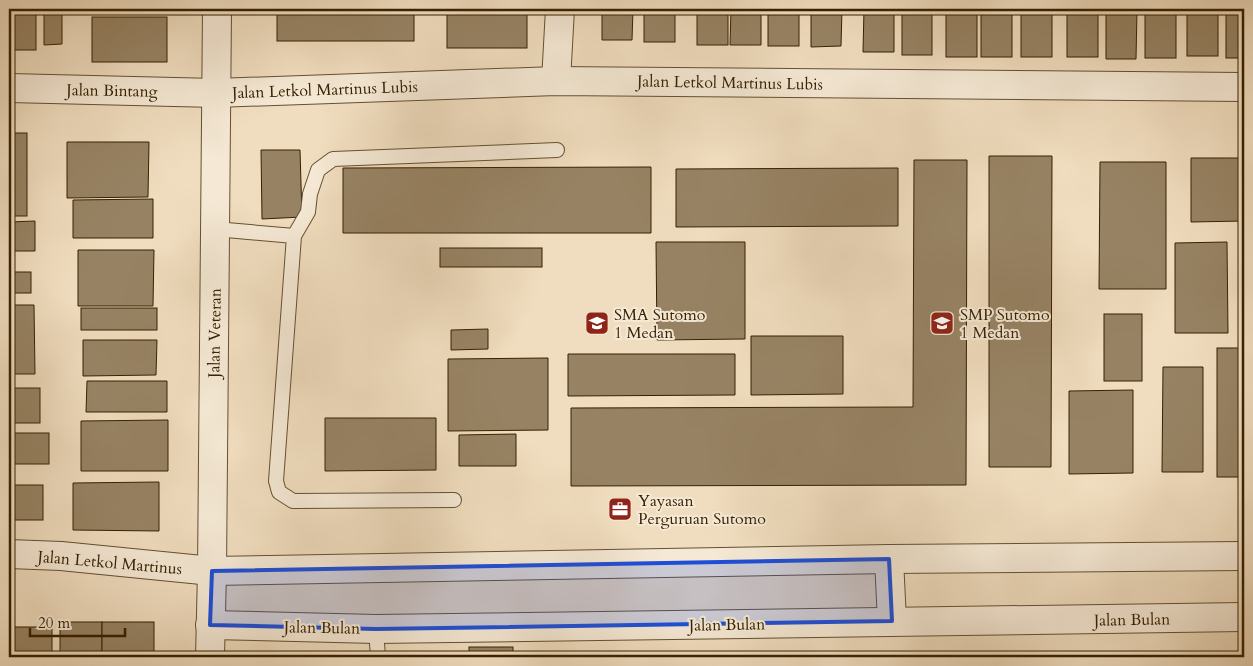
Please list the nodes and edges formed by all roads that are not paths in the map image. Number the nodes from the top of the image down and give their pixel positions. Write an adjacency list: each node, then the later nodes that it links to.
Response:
1 (217, 9): 6 (street, Jalan Veteran)
2 (560, 9): 3 (street)
3 (556, 81): 4 (street, Jalan Letkol Martinus Lubis); 6 (street, Jalan Letkol Martinus Lubis)
4 (1244, 87)
5 (9, 88): 6 (street, Jalan Bintang)
6 (216, 93): 8 (street, Jalan Veteran)
7 (557, 150): 9 (lane)
8 (215, 229): 9 (lane); 14 (street, Jalan Veteran)
9 (294, 236): 10 (lane)
10 (454, 500)
11 (9, 554): 14 (street, Jalan Letkol Martinus)
12 (1244, 556): 13 (street)
13 (890, 559): 14 (street); 16 (street)
14 (212, 571): 17 (street, Jalan Veteran)
15 (1244, 617): 16 (street, Jalan Bulan)
16 (892, 621): 18 (street, Jalan Bulan)
17 (210, 625): 18 (street, Jalan Bulan); 19 (street, Jalan Veteran)
18 (376, 628): 20 (lane)
19 (210, 657)
20 (378, 657)

